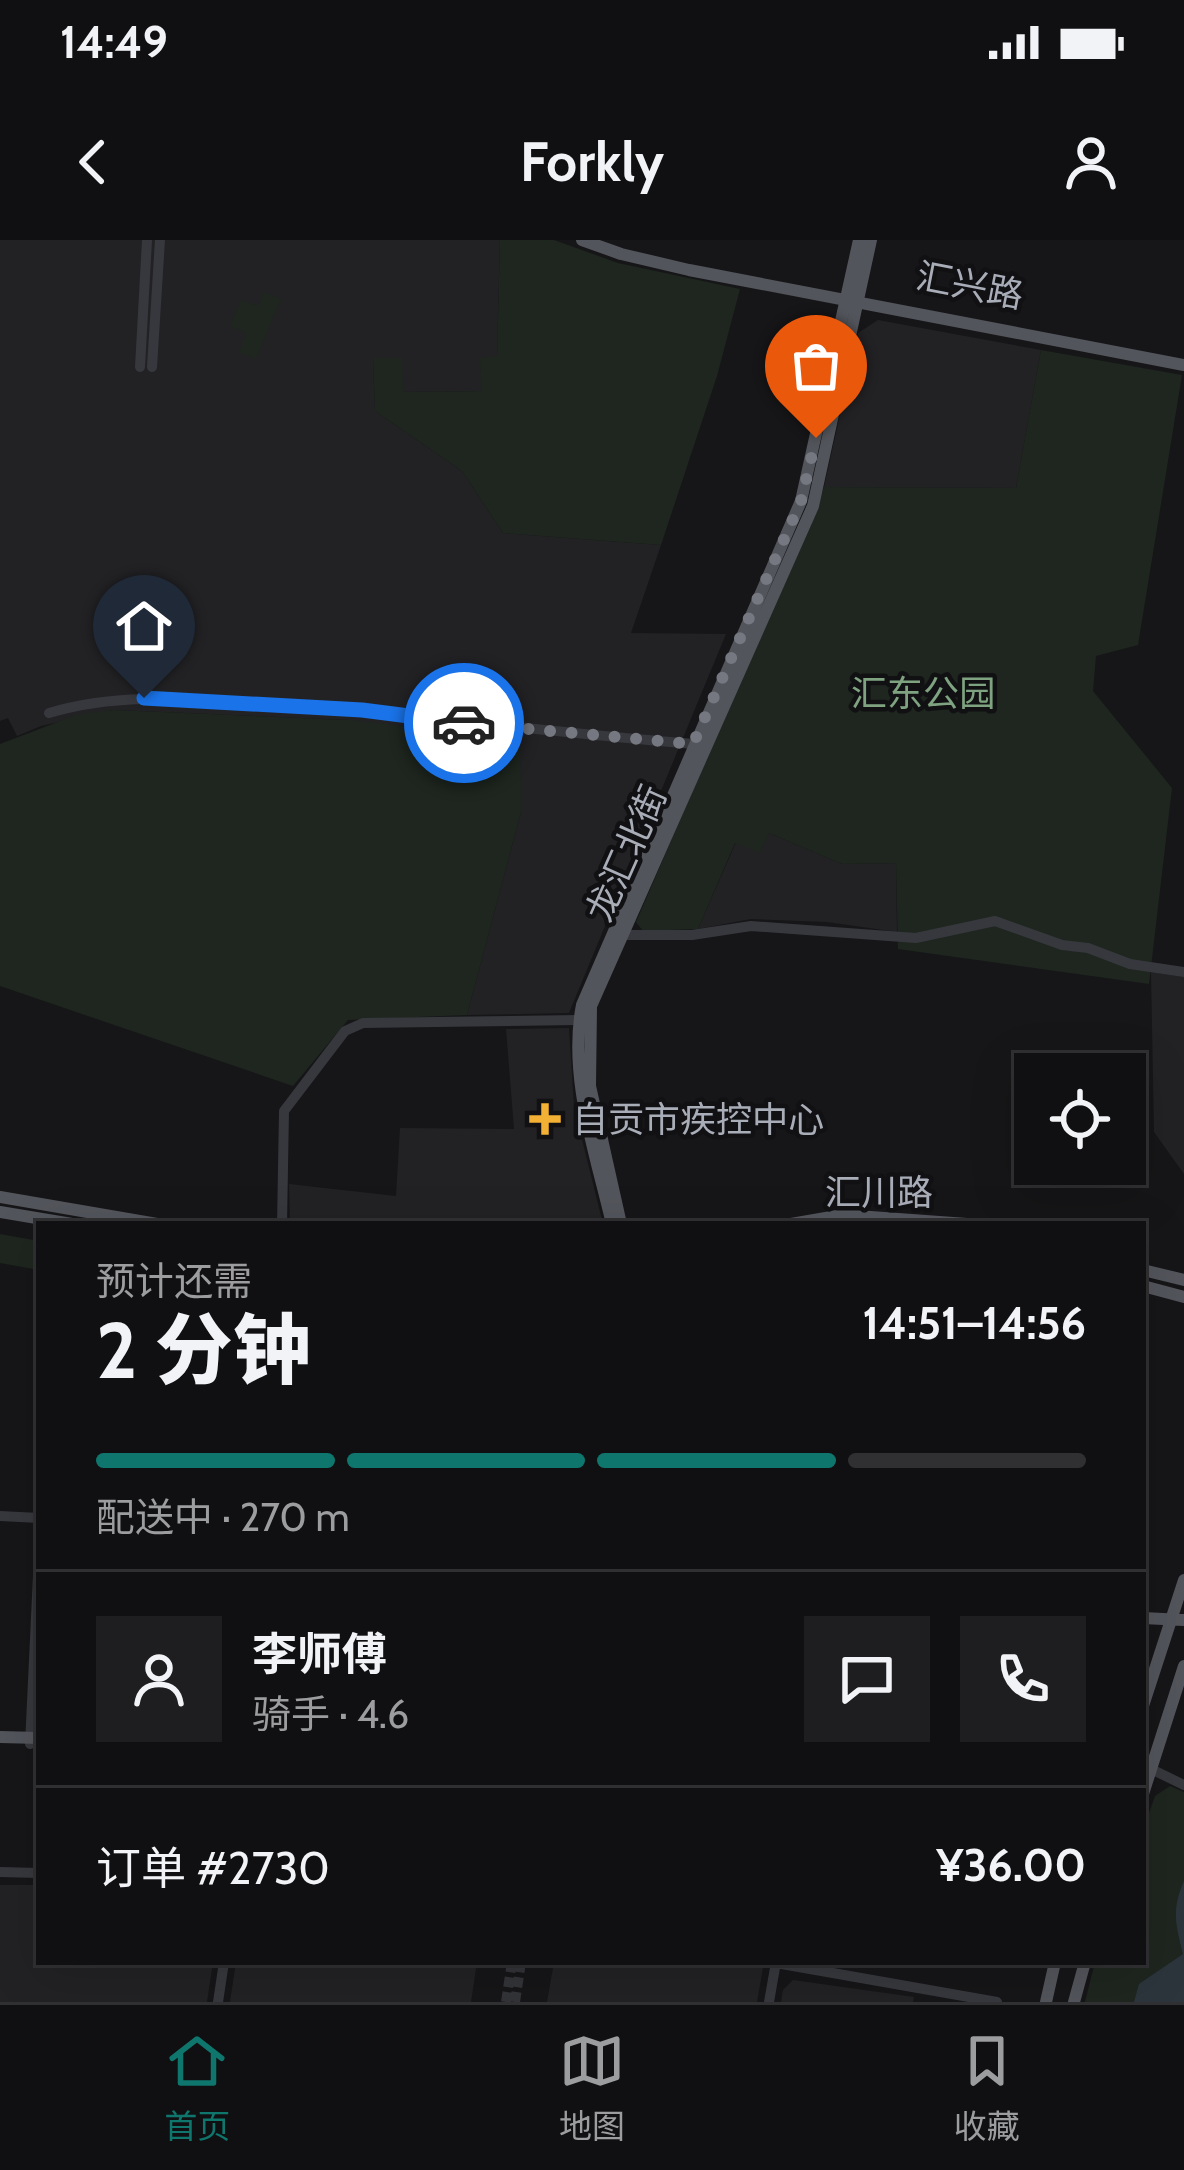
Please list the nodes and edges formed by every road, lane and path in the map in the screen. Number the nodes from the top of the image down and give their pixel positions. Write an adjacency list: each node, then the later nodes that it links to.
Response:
1 (146, 240): 2 (street)
2 (160, 240)
3 (582, 240): 7 (main road)
4 (604, 240): 7 (main road)
5 (859, 240): 7 (main road, 龙汇北街)
6 (871, 240): 7 (main road, 龙汇北街)
7 (853, 298): 8 (main road); 10 (main road, 龙汇北街); 11 (main road, 龙汇北街)
8 (1184, 361)
9 (49, 713): 10 (street)
10 (693, 744): 13 (main road, 龙汇北街)
11 (623, 935): 12 (street); 16 (main road, 龙汇北街)
12 (1184, 972)
13 (579, 1020): 16 (main road, 龙汇北街); 19 (street)
14 (0, 1197): 18 (main road)
15 (0, 1212): 17 (main road)
16 (615, 1220)
17 (54, 1221)
18 (140, 1221)
19 (281, 1221)
20 (810, 1221): 21 (main road, 汇川路)
21 (921, 1221)
22 (1146, 1271): 23 (main road)
23 (1184, 1280)
24 (1146, 1287): 25 (main road)
25 (1184, 1297)
26 (0, 1516): 27 (street)
27 (36, 1518)
28 (1184, 1580): 30 (main road)
29 (1146, 1622): 30 (main road)
30 (1176, 1623): 33 (main road)
31 (1184, 1666): 36 (main road)
32 (36, 1694): 35 (street)
33 (1146, 1698)
34 (0, 1740): 35 (main road)
35 (35, 1741)
36 (1151, 1769): 37 (main road); 38 (street)
37 (1146, 1785)
38 (1184, 1785)
39 (0, 1873): 40 (street)
40 (36, 1873)
41 (224, 1965): 46 (street)
42 (776, 1965): 47 (street)
43 (787, 1965): 48 (street)
44 (1053, 1965): 49 (main road)
45 (1083, 1965): 50 (main road)
46 (218, 2002)
47 (769, 2002)
48 (997, 2002)
49 (1046, 2002)
50 (1074, 2002)

